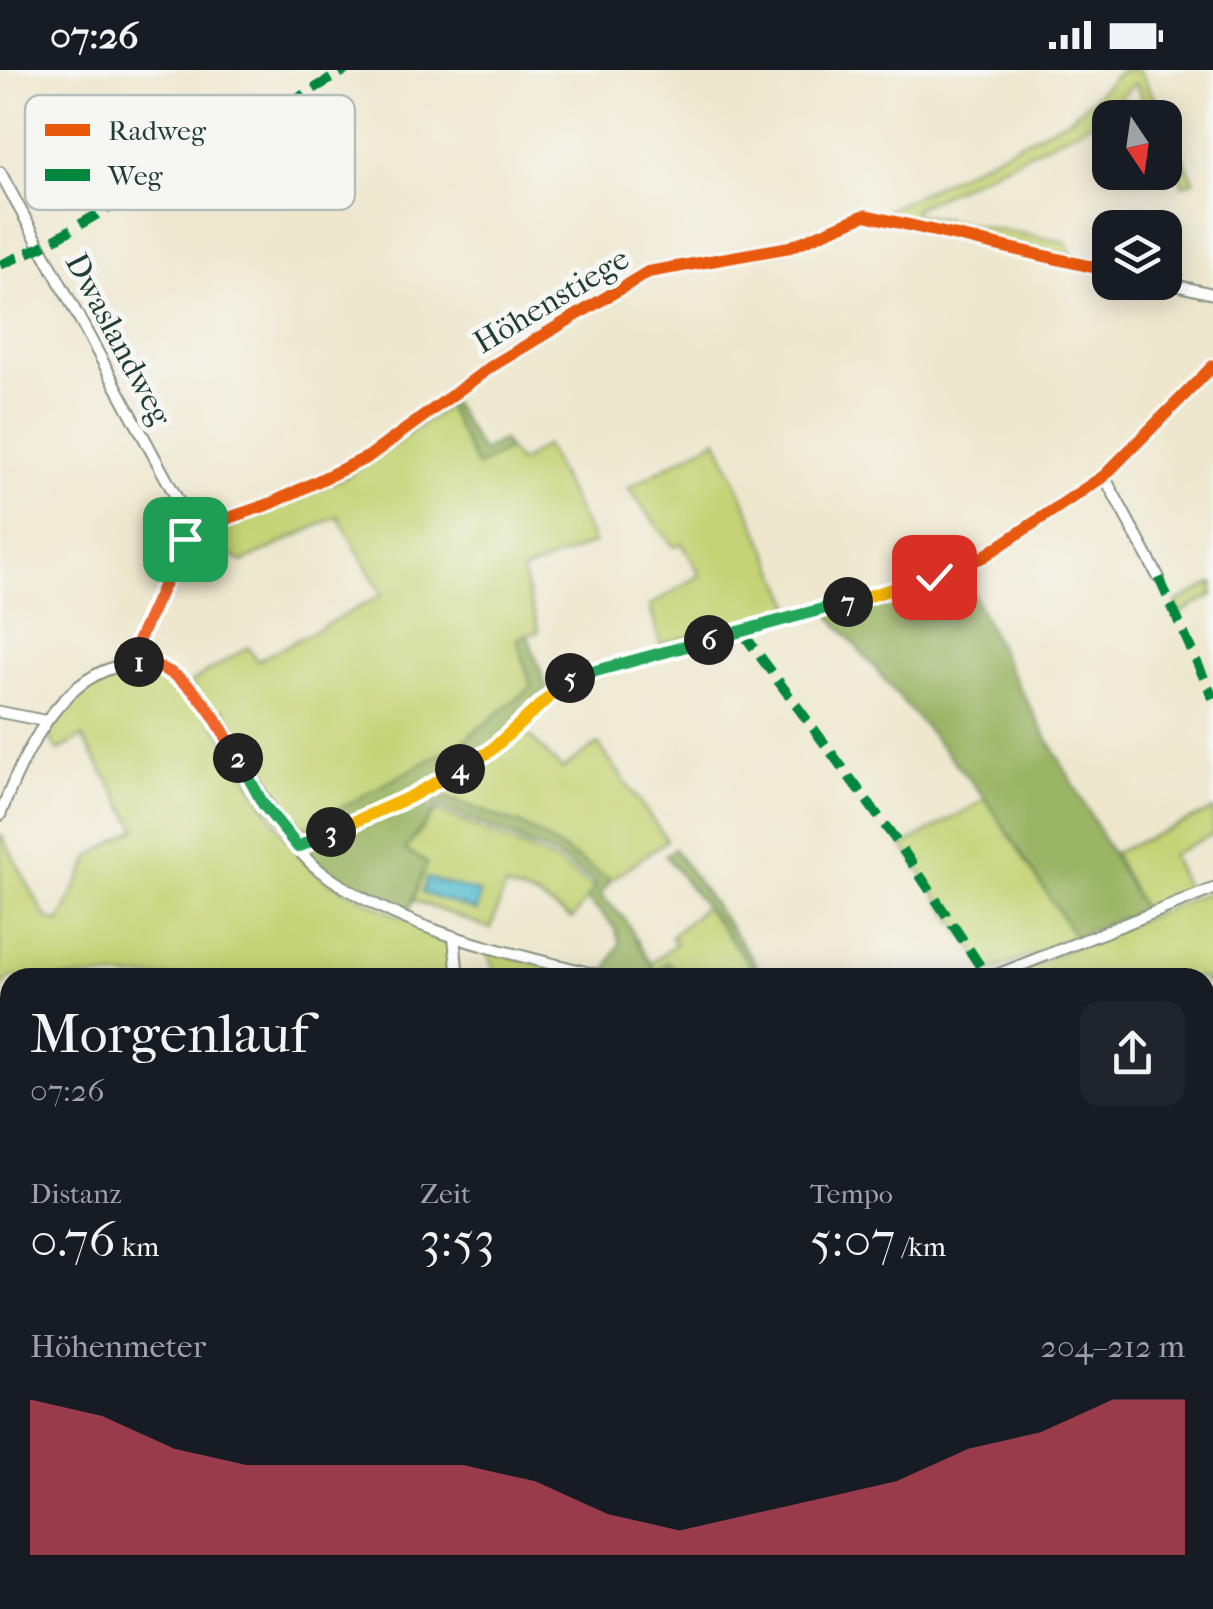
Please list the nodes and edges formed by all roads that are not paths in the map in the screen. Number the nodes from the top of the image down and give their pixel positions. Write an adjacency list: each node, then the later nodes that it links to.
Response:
1 (0, 172): 7 (street, Dwaslandweg)
2 (1092, 267): 7 (street, Höhenstiege)
3 (1182, 287): 4 (street)
4 (1213, 294)
5 (1213, 366): 6 (street)
6 (1104, 476): 8 (street); 13 (street)
7 (194, 530): 9 (street)
8 (1159, 578)
9 (129, 661): 11 (street); 13 (street)
10 (0, 712): 11 (street)
11 (46, 720): 12 (street)
12 (0, 815)
13 (298, 847): 15 (street)
14 (1213, 888): 18 (street)
15 (454, 937): 16 (street); 17 (street)
16 (457, 968)
17 (572, 968)
18 (1014, 968)

